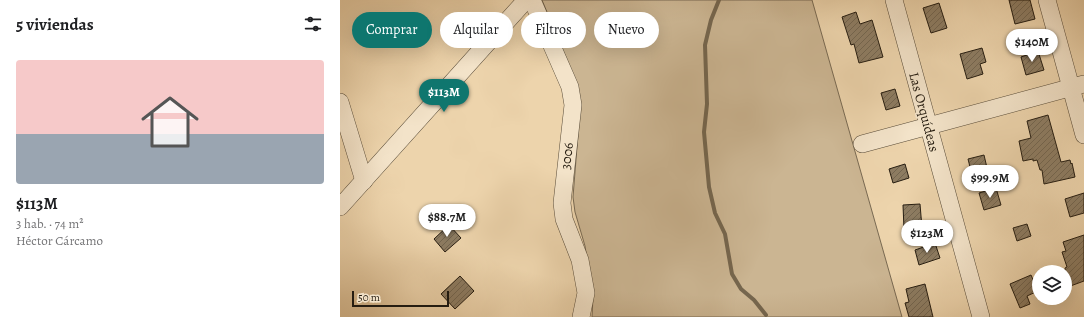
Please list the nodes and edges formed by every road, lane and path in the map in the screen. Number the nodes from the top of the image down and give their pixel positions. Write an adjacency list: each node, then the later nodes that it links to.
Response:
1 (526, 0): 10 (street)
2 (532, 0): 12 (street, 3006)
3 (894, 0): 7 (street, Las Orquídeas)
4 (1047, 0): 5 (street)
5 (1078, 86): 7 (street); 8 (street)
6 (340, 102): 10 (street)
7 (928, 126): 9 (street); 13 (street, Las Orquídeas)
8 (1084, 135)
9 (862, 144)
10 (364, 181): 11 (street)
11 (340, 207)
12 (581, 317)
13 (981, 317)

